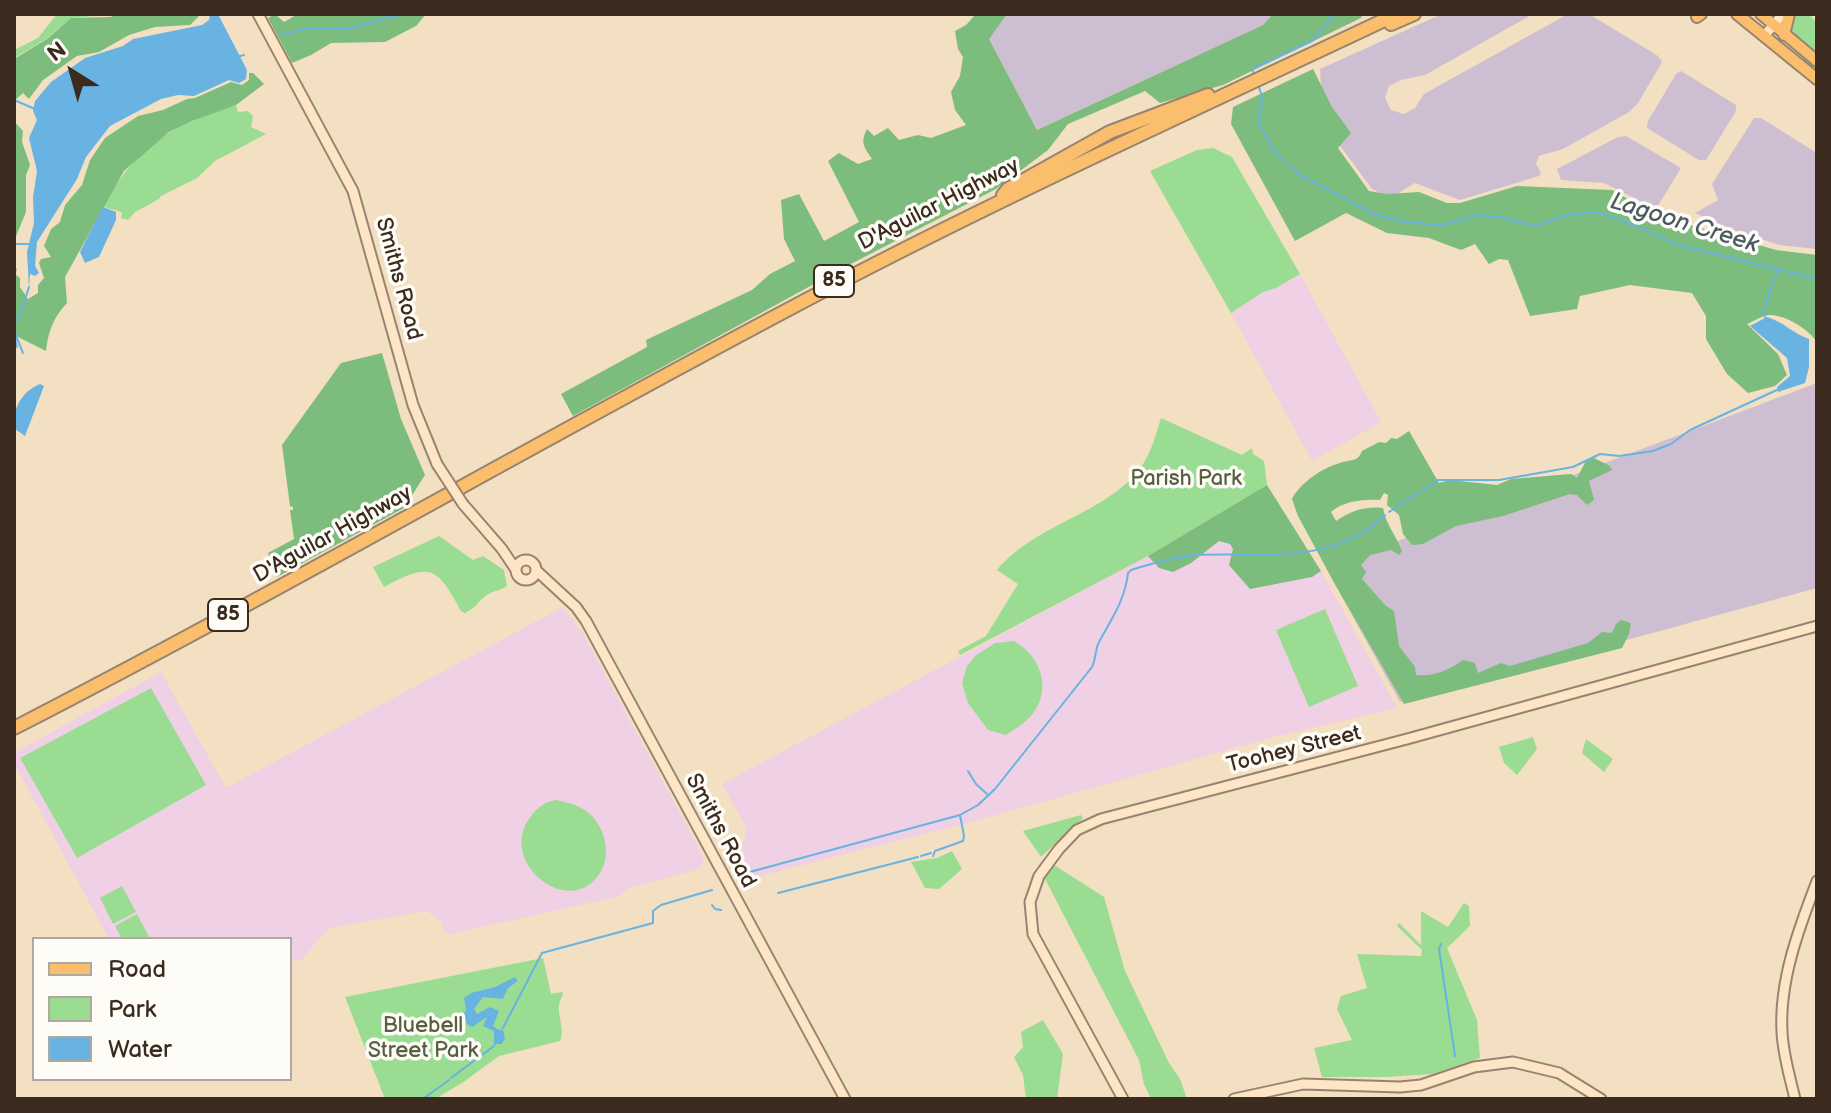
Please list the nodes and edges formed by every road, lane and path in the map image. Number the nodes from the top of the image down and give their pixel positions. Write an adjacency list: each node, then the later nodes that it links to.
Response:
1 (258, 14): 18 (main road, Smiths Road, bridge)
2 (1379, 14): 8 (highway)
3 (1397, 14): 8 (highway)
4 (1414, 14): 8 (highway)
5 (1737, 14): 9 (main road)
6 (1786, 14): 7 (main road); 10 (main road)
7 (1768, 18): 9 (main road); 10 (main road)
8 (1361, 31): 13 (highway)
9 (1762, 34): 12 (main road)
10 (1784, 35): 11 (main road)
11 (1817, 61)
12 (1817, 79)
13 (1238, 89): 14 (highway, D'Aguilar Highway / 85); 15 (highway); 16 (highway)
14 (1192, 111): 15 (highway, D'Aguilar Highway / 85); 16 (highway, D'Aguilar Highway / 85)
15 (1110, 151): 17 (highway, D'Aguilar Highway / 85)
16 (1003, 195): 17 (highway, D'Aguilar Highway / 85)
17 (669, 373): 25 (highway, D'Aguilar Highway / 85)
18 (502, 549): 19 (main road, Smiths Road); 20 (main road, Smiths Road)
19 (524, 560): 20 (main road); 21 (main road)
20 (516, 570): 22 (main road)
21 (537, 571): 22 (main road); 23 (main road, Smiths Road)
22 (529, 580): 23 (main road, Smiths Road)
23 (552, 588): 27 (main road, Smiths Road)
24 (1817, 626): 28 (main road, Toohey Street)
25 (14, 728)
26 (1817, 881): 31 (main road)
27 (845, 1099)
28 (1123, 1099)
29 (1234, 1099): 30 (main road)
30 (1601, 1099)
31 (1795, 1099)

